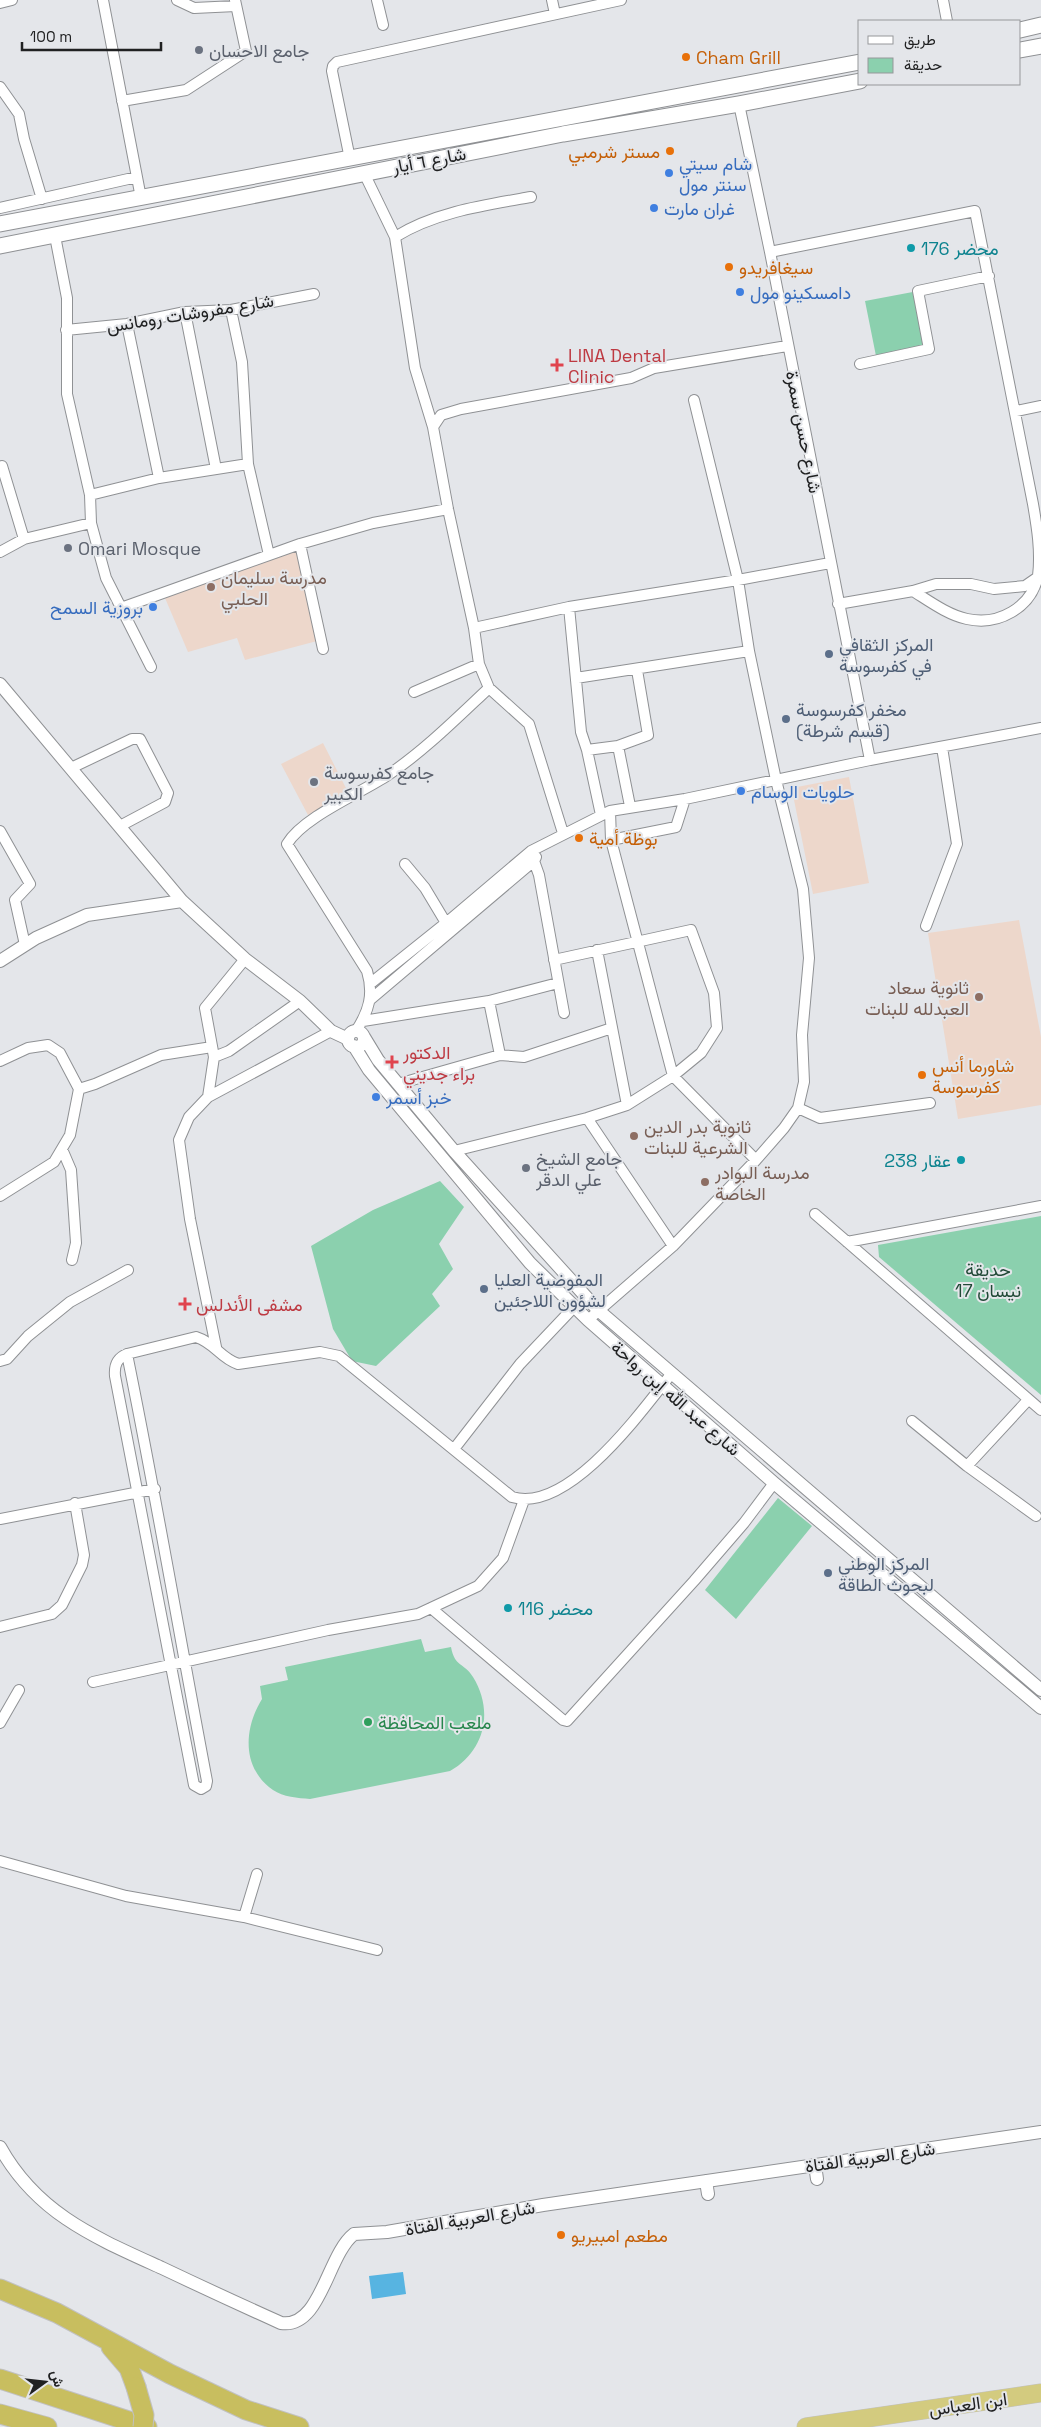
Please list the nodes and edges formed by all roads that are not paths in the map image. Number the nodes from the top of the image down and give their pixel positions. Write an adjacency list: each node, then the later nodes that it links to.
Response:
1 (12, 0): 8 (street)
2 (103, 0): 20 (street)
3 (177, 0): 9 (street)
4 (377, 0): 12 (street)
5 (552, 0): 10 (street)
6 (621, 0): 10 (street)
7 (943, 0): 11 (street)
8 (0, 3)
9 (236, 3): 20 (street)
10 (555, 14): 22 (street)
11 (947, 20)
12 (383, 25)
13 (1041, 25): 14 (main road)
14 (1021, 30)
15 (1041, 46): 16 (main road)
16 (1021, 50)
17 (858, 62): 22 (main road, شارع ٦ أيار)
18 (858, 81): 21 (main road, شارع ٦ أيار)
19 (0, 87): 28 (street)
20 (122, 101): 24 (street)
21 (738, 104): 23 (main road, شارع ٦ أيار); 35 (street, شارع حسن سمرة)
22 (350, 159): 25 (main road, شارع ٦ أيار)
23 (364, 173): 29 (main road, شارع ٦ أيار); 33 (street)
24 (137, 177): 27 (street); 28 (street)
25 (203, 187): 27 (main road, شارع ٦ أيار); 29 (main road)
26 (531, 197): 33 (street)
27 (141, 198): 31 (main road, شارع ٦ أيار)
28 (42, 199): 30 (street)
29 (207, 206): 32 (main road, شارع ٦ أيار)
30 (0, 208)
31 (0, 224)
32 (54, 236): 34 (main road, شارع ٦ أيار); 41 (street)
33 (394, 237): 47 (street)
34 (0, 246)
35 (770, 252): 36 (street); 42 (street, شارع حسن سمرة)
36 (989, 276): 43 (street); 46 (street)
37 (314, 294): 38 (street, شارع مفروشات رومانس)
38 (231, 310): 39 (street, شارع مفروشات رومانس); 48 (street)
39 (185, 312): 40 (street, شارع مفروشات رومانس); 50 (street)
40 (127, 324): 41 (street, شارع مفروشات رومانس); 51 (street)
41 (66, 330): 52 (street)
42 (787, 346): 47 (street); 59 (street, شارع حسن سمرة)
43 (860, 364)
44 (694, 400): 61 (street)
45 (1041, 406): 46 (street)
46 (1016, 411): 60 (street)
47 (433, 428): 53 (street)
48 (248, 464): 50 (street); 58 (street)
49 (2, 466): 55 (street)
50 (216, 469): 51 (street)
51 (159, 478): 52 (street)
52 (90, 495): 54 (street)
53 (448, 508): 56 (street); 66 (street)
54 (91, 523): 55 (street); 65 (street)
55 (24, 539): 57 (street)
56 (300, 544): 58 (street); 67 (street)
57 (0, 552)
58 (269, 555): 65 (street)
59 (830, 563): 61 (street); 63 (street, شارع حسن سمرة)
60 (1038, 576): 62 (street); 62 (street)
61 (738, 580): 64 (street); 68 (street)
62 (913, 591): 63 (street)
63 (838, 604): 80 (street, شارع حسن سمرة)
64 (569, 606): 66 (street); 72 (street)
65 (121, 608): 70 (street)
66 (474, 628): 69 (street)
67 (323, 649)
68 (749, 651): 71 (street); 82 (street)
69 (478, 664): 74 (street); 75 (street)
70 (151, 667)
71 (637, 670): 72 (street); 77 (street)
72 (576, 678): 79 (street)
73 (0, 684): 81 (street)
74 (489, 688): 88 (street); 102 (street)
75 (414, 692)
76 (1041, 728): 78 (street)
77 (618, 746): 79 (street); 84 (street)
78 (942, 746): 80 (street); 95 (street)
79 (587, 750): 85 (street)
80 (870, 760): 82 (street)
81 (70, 768): 86 (street); 86 (street)
82 (776, 780): 83 (street); 120 (street)
83 (685, 799): 84 (street); 89 (street)
84 (630, 806): 85 (street)
85 (605, 813): 88 (street); 89 (street)
86 (120, 826): 93 (street)
87 (0, 831): 97 (street)
88 (563, 834): 90 (street)
89 (611, 840): 96 (street)
90 (541, 846): 91 (street); 94 (street)
91 (534, 861): 100 (street); 104 (street)
92 (404, 864): 94 (street)
93 (182, 901): 97 (street); 99 (street)
94 (446, 923): 102 (street)
95 (926, 926)
96 (639, 941): 98 (street); 114 (street); 114 (street)
97 (25, 945): 101 (street)
98 (597, 950): 100 (street); 108 (street)
99 (245, 959): 106 (street); 111 (street)
100 (554, 960): 103 (street)
101 (0, 961)
102 (371, 983): 104 (street)
103 (558, 983): 105 (street); 107 (street)
104 (371, 999): 110 (street)
105 (489, 1000): 110 (street); 112 (street)
106 (300, 1001): 109 (street); 111 (street)
107 (564, 1013)
108 (612, 1028): 112 (street); 119 (street)
109 (331, 1031): 110 (street); 117 (street)
110 (357, 1035): 115 (street, شارع عبد الله إبن رواحة); 132 (street, شارع عبد الله إبن رواحة)
111 (213, 1052): 116 (street); 117 (street)
112 (500, 1055): 115 (street)
113 (0, 1061): 116 (street)
114 (673, 1076): 119 (street); 124 (street)
115 (398, 1084): 123 (street, شارع عبد الله إبن رواحة)
116 (79, 1089): 122 (street)
117 (208, 1098): 135 (street)
118 (930, 1103): 120 (street)
119 (628, 1106): 121 (street)
120 (798, 1108): 124 (street)
121 (587, 1118): 123 (street); 129 (street)
122 (62, 1149): 125 (street); 130 (street)
123 (454, 1151): 133 (street, شارع عبد الله إبن رواحة)
124 (756, 1160): 129 (street)
125 (0, 1196)
126 (1041, 1206): 128 (street)
127 (815, 1214): 128 (street)
128 (847, 1242): 140 (street)
129 (673, 1246): 133 (street)
130 (72, 1260)
131 (128, 1270): 137 (street)
132 (574, 1307): 134 (street, شارع عبد الله إبن رواحة); 143 (street)
133 (598, 1310): 134 (street); 138 (street, شارع عبد الله إبن رواحة)
134 (588, 1320): 139 (street, شارع عبد الله إبن رواحة)
135 (216, 1347): 136 (street); 143 (street)
136 (127, 1354): 146 (street); 147 (street)
137 (0, 1361)
138 (672, 1373): 139 (street); 158 (street, شارع عبد الله إبن رواحة)
139 (662, 1386): 145 (street, شارع عبد الله إبن رواحة); 148 (street)
140 (1028, 1400): 141 (street); 144 (street)
141 (1041, 1410)
142 (912, 1421): 144 (street)
143 (454, 1450): 148 (street)
144 (967, 1466): 150 (street)
145 (774, 1482): 152 (street); 159 (street, شارع عبد الله إبن رواحة)
146 (155, 1488): 147 (street); 154 (street)
147 (139, 1492): 149 (street); 155 (street)
148 (524, 1500): 152 (street)
149 (74, 1503): 151 (street); 153 (street)
150 (1036, 1516)
151 (0, 1519)
152 (431, 1608): 154 (street)
153 (0, 1627)
154 (184, 1664): 155 (street); 155 (street)
155 (170, 1666): 156 (street)
156 (93, 1682)
157 (19, 1690): 160 (street)
158 (1041, 1690)
159 (1041, 1708)
160 (0, 1723)
161 (0, 1861): 163 (street)
162 (257, 1874): 163 (street)
163 (244, 1917): 164 (street)
164 (378, 1950)
165 (1041, 2132): 167 (street, شارع العربية الفتاة)
166 (0, 2147): 169 (street, شارع العربية الفتاة)
167 (815, 2165): 168 (street); 169 (street, شارع العربية الفتاة)
168 (817, 2179)
169 (706, 2181): 170 (street)
170 (708, 2194)
171 (0, 2289): 172 (highway)
172 (91, 2332): 177 (highway, bridge); 179 (highway)
173 (0, 2379): 178 (highway)
174 (1041, 2393): 180 (highway, ابن العباس)
175 (0, 2414): 176 (highway)
176 (47, 2427)
177 (142, 2427)
178 (147, 2427)
179 (299, 2427)
180 (806, 2427)

